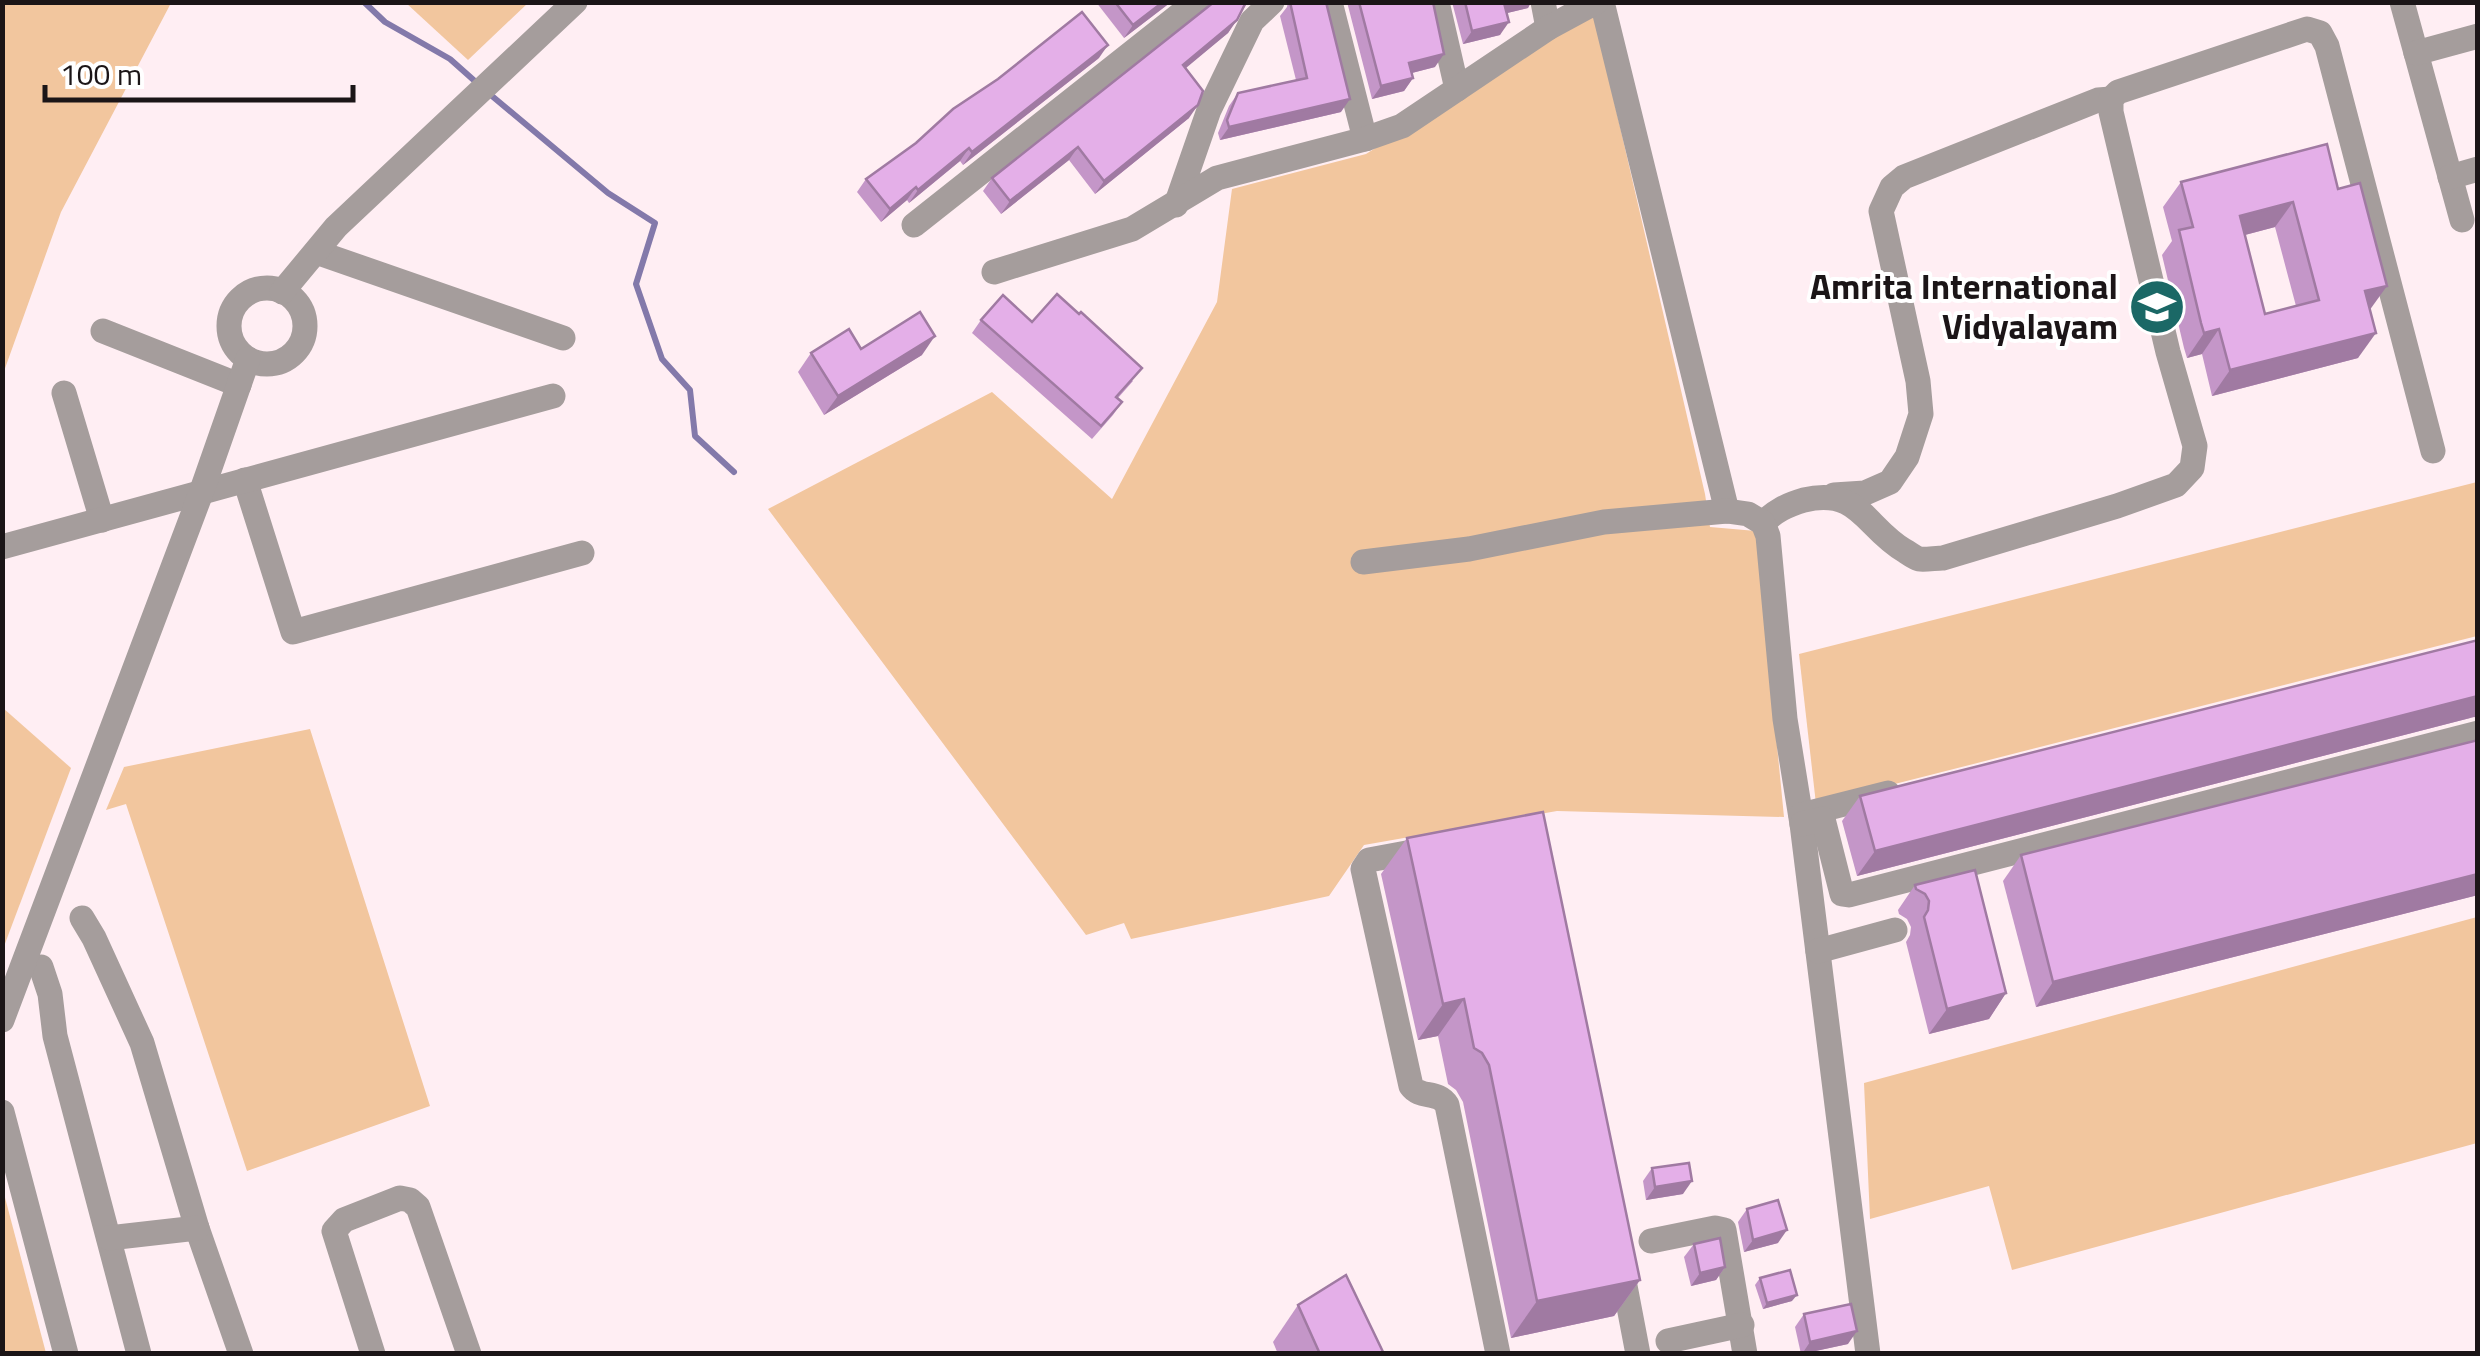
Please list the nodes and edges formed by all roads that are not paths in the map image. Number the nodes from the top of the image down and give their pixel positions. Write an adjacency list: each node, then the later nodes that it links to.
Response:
1 (575, 2): 19 (street)
2 (1196, 2): 18 (street)
3 (1272, 2): 16 (street)
4 (1330, 2): 13 (street)
5 (1437, 2): 11 (street)
6 (1599, 2): 8 (street); 32 (street)
7 (2402, 2): 10 (street)
8 (1546, 15): 11 (street)
9 (2478, 36): 10 (street)
10 (2416, 53): 15 (street)
11 (1457, 89): 13 (street)
12 (2111, 99): 28 (street); 31 (street); 31 (street)
13 (1365, 138): 16 (street)
14 (2478, 169): 15 (street)
15 (2450, 177): 17 (street)
16 (1176, 204): 20 (street)
17 (2462, 220)
18 (914, 225)
19 (316, 252): 21 (street); 23 (street)
20 (994, 272)
21 (282, 292): 24 (street); 24 (street)
22 (103, 331): 25 (street)
23 (564, 338)
24 (248, 359): 25 (street)
25 (239, 385): 30 (street)
26 (64, 393): 33 (street)
27 (553, 396): 29 (street)
28 (2433, 451)
29 (245, 480): 30 (street); 36 (street)
30 (200, 493): 33 (street); 46 (street)
31 (1821, 496): 34 (street)
32 (1727, 511): 34 (street); 37 (street)
33 (102, 520): 35 (street)
34 (1762, 523): 40 (street)
35 (2, 547)
36 (582, 553)
37 (1363, 562)
38 (2478, 733): 40 (street)
39 (1917, 786): 40 (street)
40 (1812, 817): 44 (street)
41 (1459, 843): 59 (street)
42 (82, 918): 48 (street)
43 (1895, 930): 44 (street)
44 (1818, 951): 62 (street)
45 (41, 967): 49 (street)
46 (2, 1020)
47 (2, 1112): 54 (street)
48 (198, 1228): 49 (street); 56 (street)
49 (109, 1238): 55 (street)
50 (1616, 1239): 60 (street)
51 (1650, 1242): 52 (street)
52 (1742, 1325): 53 (street); 61 (street)
53 (1668, 1341)
54 (66, 1354)
55 (140, 1354)
56 (241, 1354)
57 (374, 1354): 58 (street)
58 (469, 1354)
59 (1498, 1354)
60 (1638, 1354)
61 (1745, 1354)
62 (1868, 1354)

